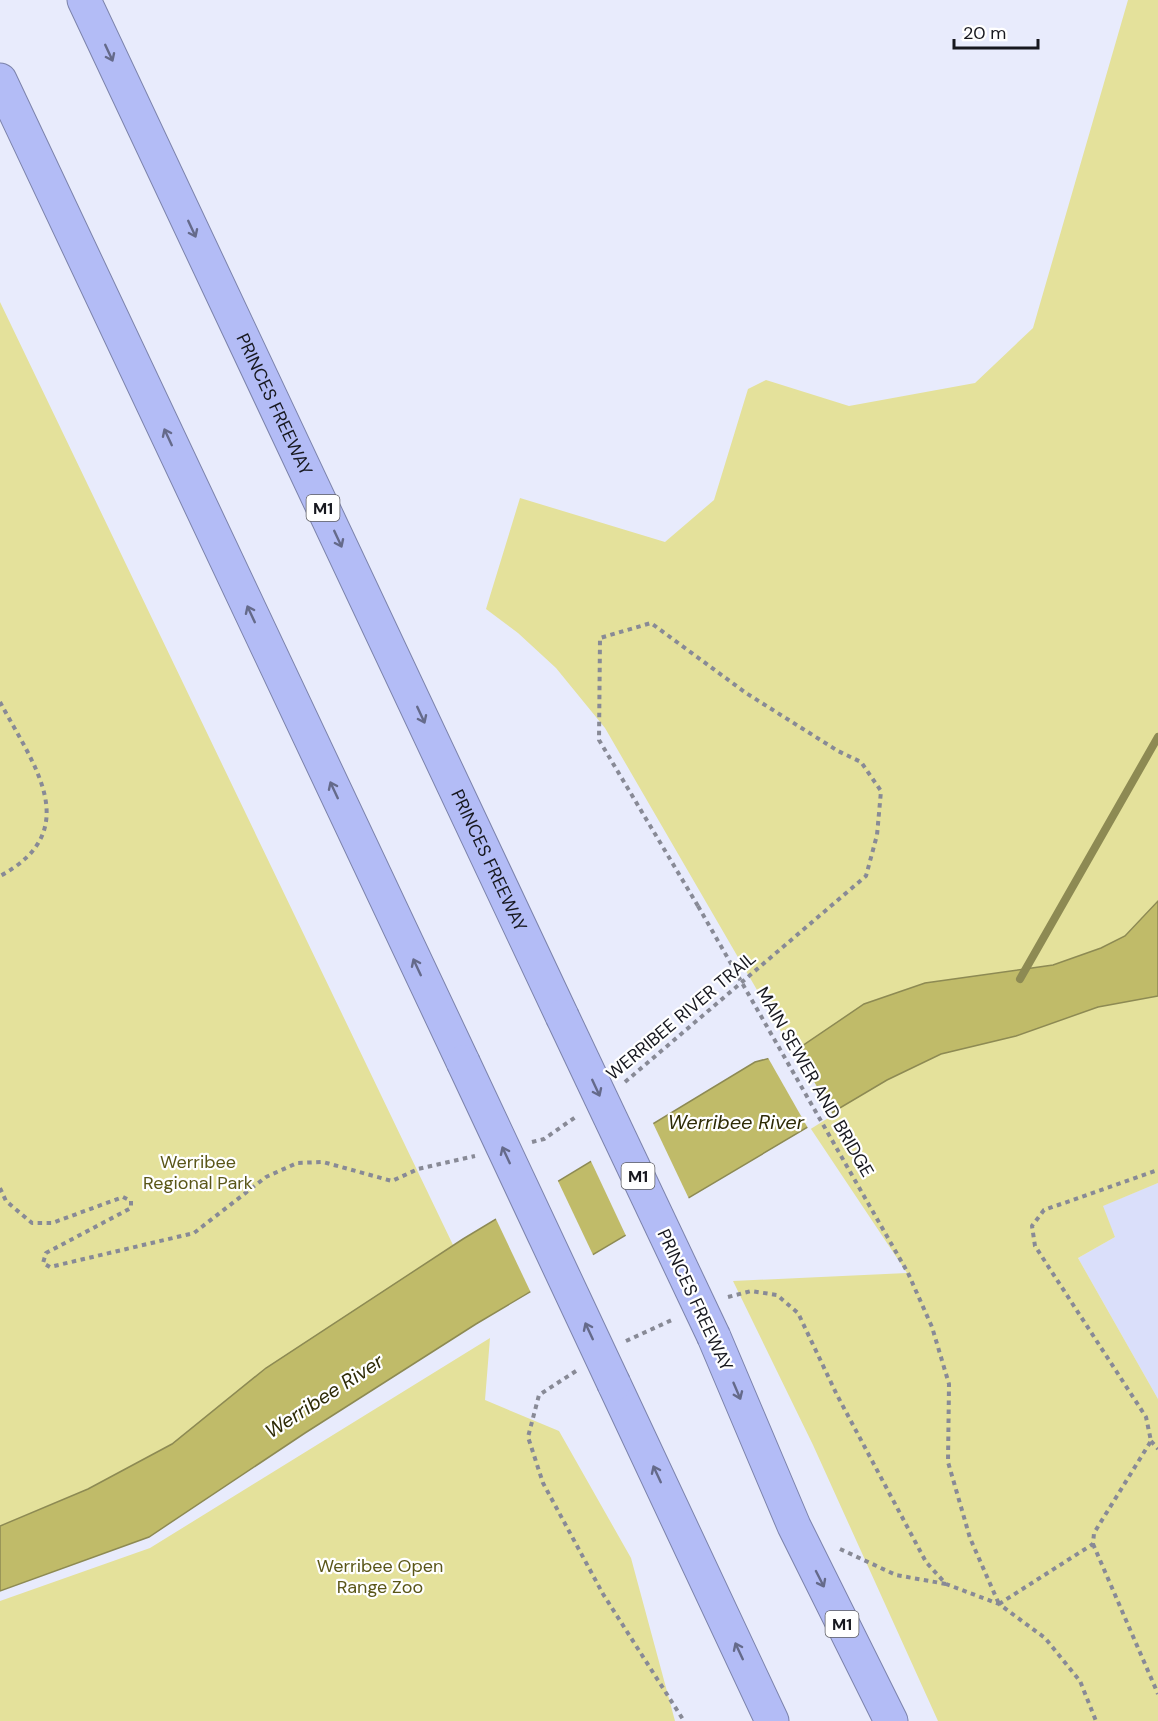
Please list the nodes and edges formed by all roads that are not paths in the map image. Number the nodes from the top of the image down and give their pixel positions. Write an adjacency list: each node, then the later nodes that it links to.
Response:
1 (84, 0): 4 (highway, PRINCES FREEWAY / M1, one-way to 4, bridge)
2 (0, 80): 3 (highway, one-way to 2, bridge)
3 (772, 1721)
4 (891, 1721)

